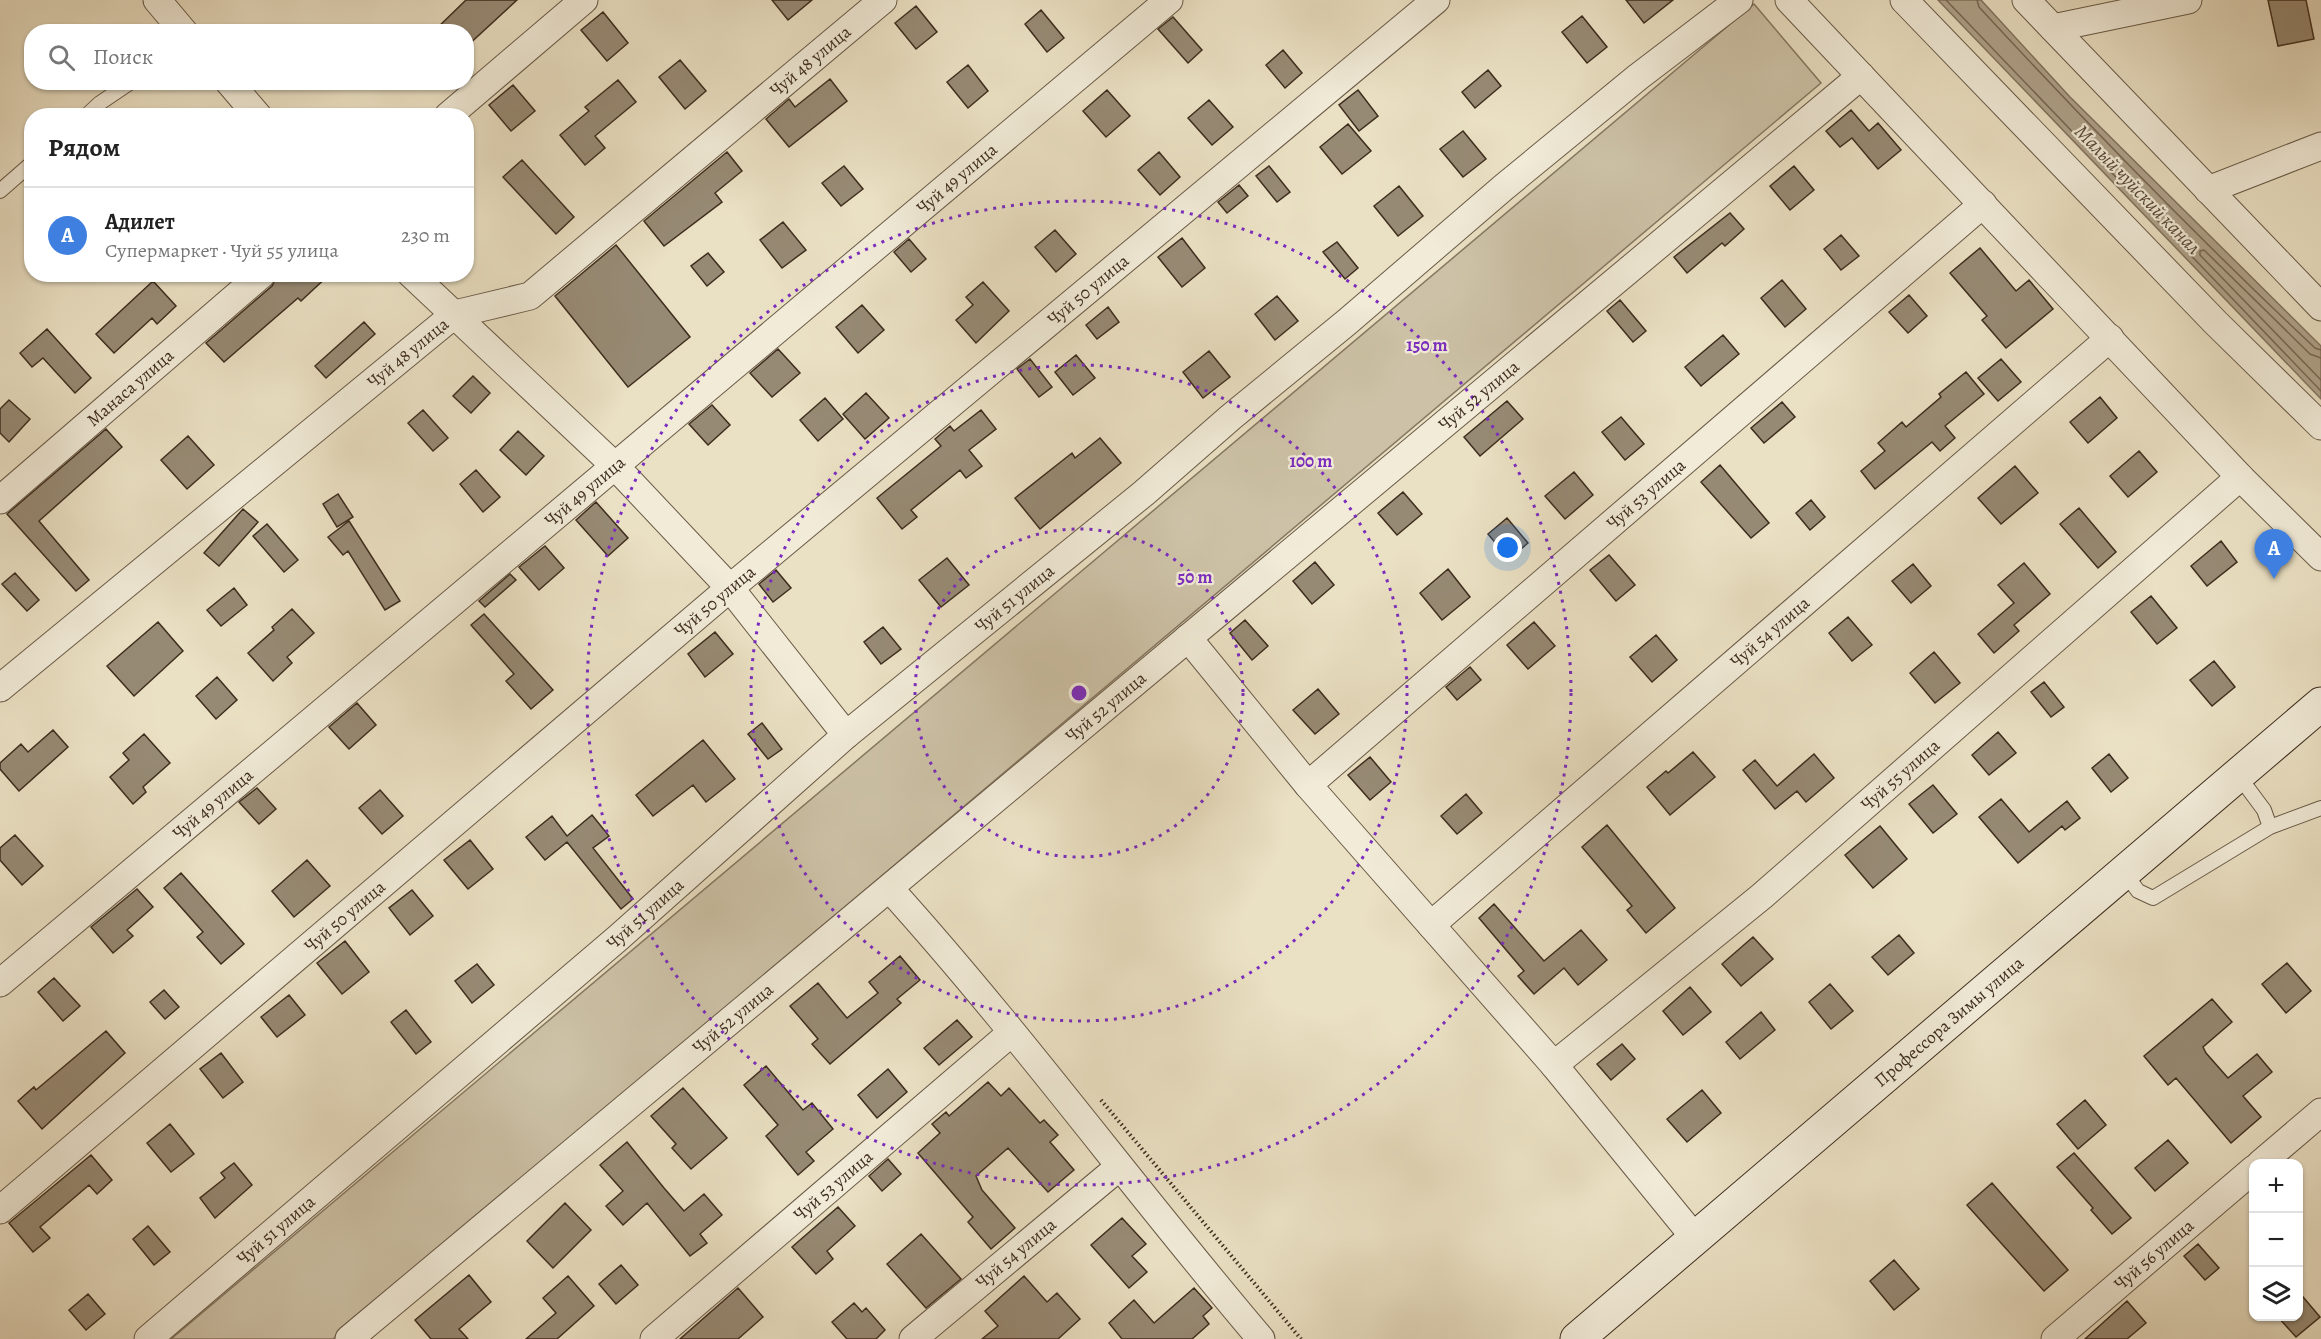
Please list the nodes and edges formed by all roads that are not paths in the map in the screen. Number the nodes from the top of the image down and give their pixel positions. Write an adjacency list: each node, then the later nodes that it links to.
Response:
1 (157, 0): 11 (street)
2 (584, 0): 18 (street)
3 (883, 0): 27 (street, Чуй 48 улица)
4 (1169, 0): 30 (street, Чуй 49 улица)
5 (1436, 0): 34 (street, Чуй 50 улица)
6 (1739, 0): 38 (street, Чуй 51 улица)
7 (1789, 0): 13 (street)
8 (1904, 0): 29 (street)
9 (2026, 0): 12 (street)
10 (2188, 0): 12 (street)
11 (177, 24)
12 (2053, 28): 21 (street)
13 (1861, 76): 23 (street); 35 (street, Чуй 52 улица)
14 (119, 90): 16 (lane)
15 (236, 90): 17 (street)
16 (95, 108)
17 (251, 108)
18 (457, 108)
19 (2321, 146): 21 (street)
20 (24, 170): 22 (lane)
21 (2208, 190): 26 (street)
22 (0, 191)
23 (1983, 204): 28 (street); 40 (street, Чуй 53 улица)
24 (253, 282): 32 (street, Манаса улица)
25 (420, 282): 27 (street)
26 (2321, 307)
27 (455, 314): 30 (street); 36 (street, Чуй 48 улица)
28 (2110, 338): 31 (street); 45 (street, Чуй 54 улица)
29 (2321, 426)
30 (615, 466): 34 (street); 46 (street, Чуй 49 улица)
31 (2240, 477): 33 (street); 48 (street, Чуй 55 улица)
32 (0, 500)
33 (2321, 557)
34 (730, 588): 38 (street); 53 (street, Чуй 50 улица)
35 (1188, 638): 40 (street); 44 (street, Чуй 52 улица)
36 (0, 688)
37 (2321, 704): 39 (street, Профессора Зимы улица)
38 (846, 735): 57 (street, Чуй 51 улица)
39 (2238, 775): 42 (lane); 43 (street, Профессора Зимы улица)
40 (1308, 785): 45 (street)
41 (2321, 808): 42 (lane)
42 (2270, 827): 43 (lane)
43 (2124, 872): 54 (street, Профессора Зимы улица)
44 (890, 889): 47 (street); 58 (street, Чуй 52 улица)
45 (1431, 925): 48 (street)
46 (0, 983)
47 (1011, 1033): 51 (street); 59 (street, Чуй 53 улица)
48 (1554, 1065): 54 (street)
49 (2321, 1112): 50 (street)
50 (2266, 1159)
51 (1119, 1167): 56 (street); 60 (street, Чуй 54 улица)
52 (2249, 1172): 61 (street, Чуй 56 улица)
53 (0, 1210)
54 (1695, 1238): 55 (street, Профессора Зимы улица)
55 (1588, 1335)
56 (1252, 1336)
57 (148, 1339)
58 (349, 1339)
59 (654, 1339)
60 (913, 1339)
61 (2055, 1339)

